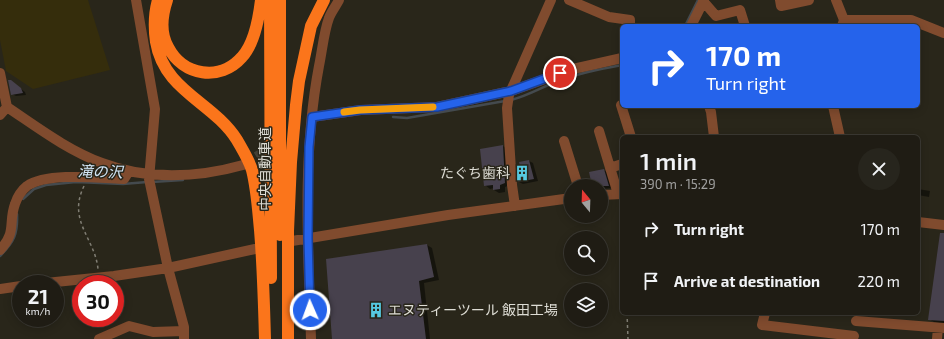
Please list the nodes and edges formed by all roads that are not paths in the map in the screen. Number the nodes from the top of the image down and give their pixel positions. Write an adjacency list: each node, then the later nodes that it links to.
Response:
1 (136, 0): 40 (street)
2 (158, 0): 61 (highway)
3 (167, 0): 4 (highway)
4 (262, 0)
5 (270, 0): 62 (highway, 中央自動車道)
6 (280, 0): 63 (highway, 中央自動車道)
7 (324, 0): 64 (highway)
8 (339, 0): 28 (street)
9 (551, 0): 22 (street)
10 (569, 0): 16 (street)
11 (780, 0): 12 (street)
12 (809, 0)
13 (836, 0): 15 (street)
14 (703, 1): 17 (street); 18 (street)
15 (843, 23): 19 (street)
16 (630, 24)
17 (692, 24)
18 (744, 24)
19 (944, 33)
20 (620, 58): 22 (street)
21 (0, 73): 23 (street)
22 (509, 97): 28 (street); 44 (street)
23 (7, 107): 27 (street); 38 (street)
24 (622, 108): 31 (street)
25 (710, 108): 32 (street)
26 (833, 108): 33 (street)
27 (0, 115)
28 (311, 120): 29 (street); 47 (street)
29 (298, 130)
30 (598, 131): 37 (street)
31 (630, 135)
32 (714, 135)
33 (840, 135)
34 (564, 141): 39 (street)
35 (243, 165): 40 (street)
36 (620, 165): 37 (street)
37 (610, 168): 41 (street)
38 (129, 171): 40 (street); 50 (street)
39 (576, 179)
40 (149, 180): 51 (street)
41 (620, 194): 42 (street)
42 (608, 195)
43 (564, 199): 44 (street)
44 (515, 206): 47 (street)
45 (920, 222): 46 (street)
46 (944, 226)
47 (308, 238): 48 (street); 65 (street)
48 (292, 241)
49 (255, 249): 51 (street)
50 (0, 250)
51 (168, 268): 52 (street); 58 (street)
52 (64, 281)
53 (12, 287): 54 (street)
54 (0, 288)
55 (764, 315): 59 (street)
56 (856, 317): 57 (street); 59 (street)
57 (941, 328): 66 (street)
58 (184, 335): 60 (street)
59 (854, 338)
60 (99, 339)
61 (265, 339)
62 (271, 339)
63 (281, 339)
64 (288, 339)
65 (311, 339)
66 (937, 339)

